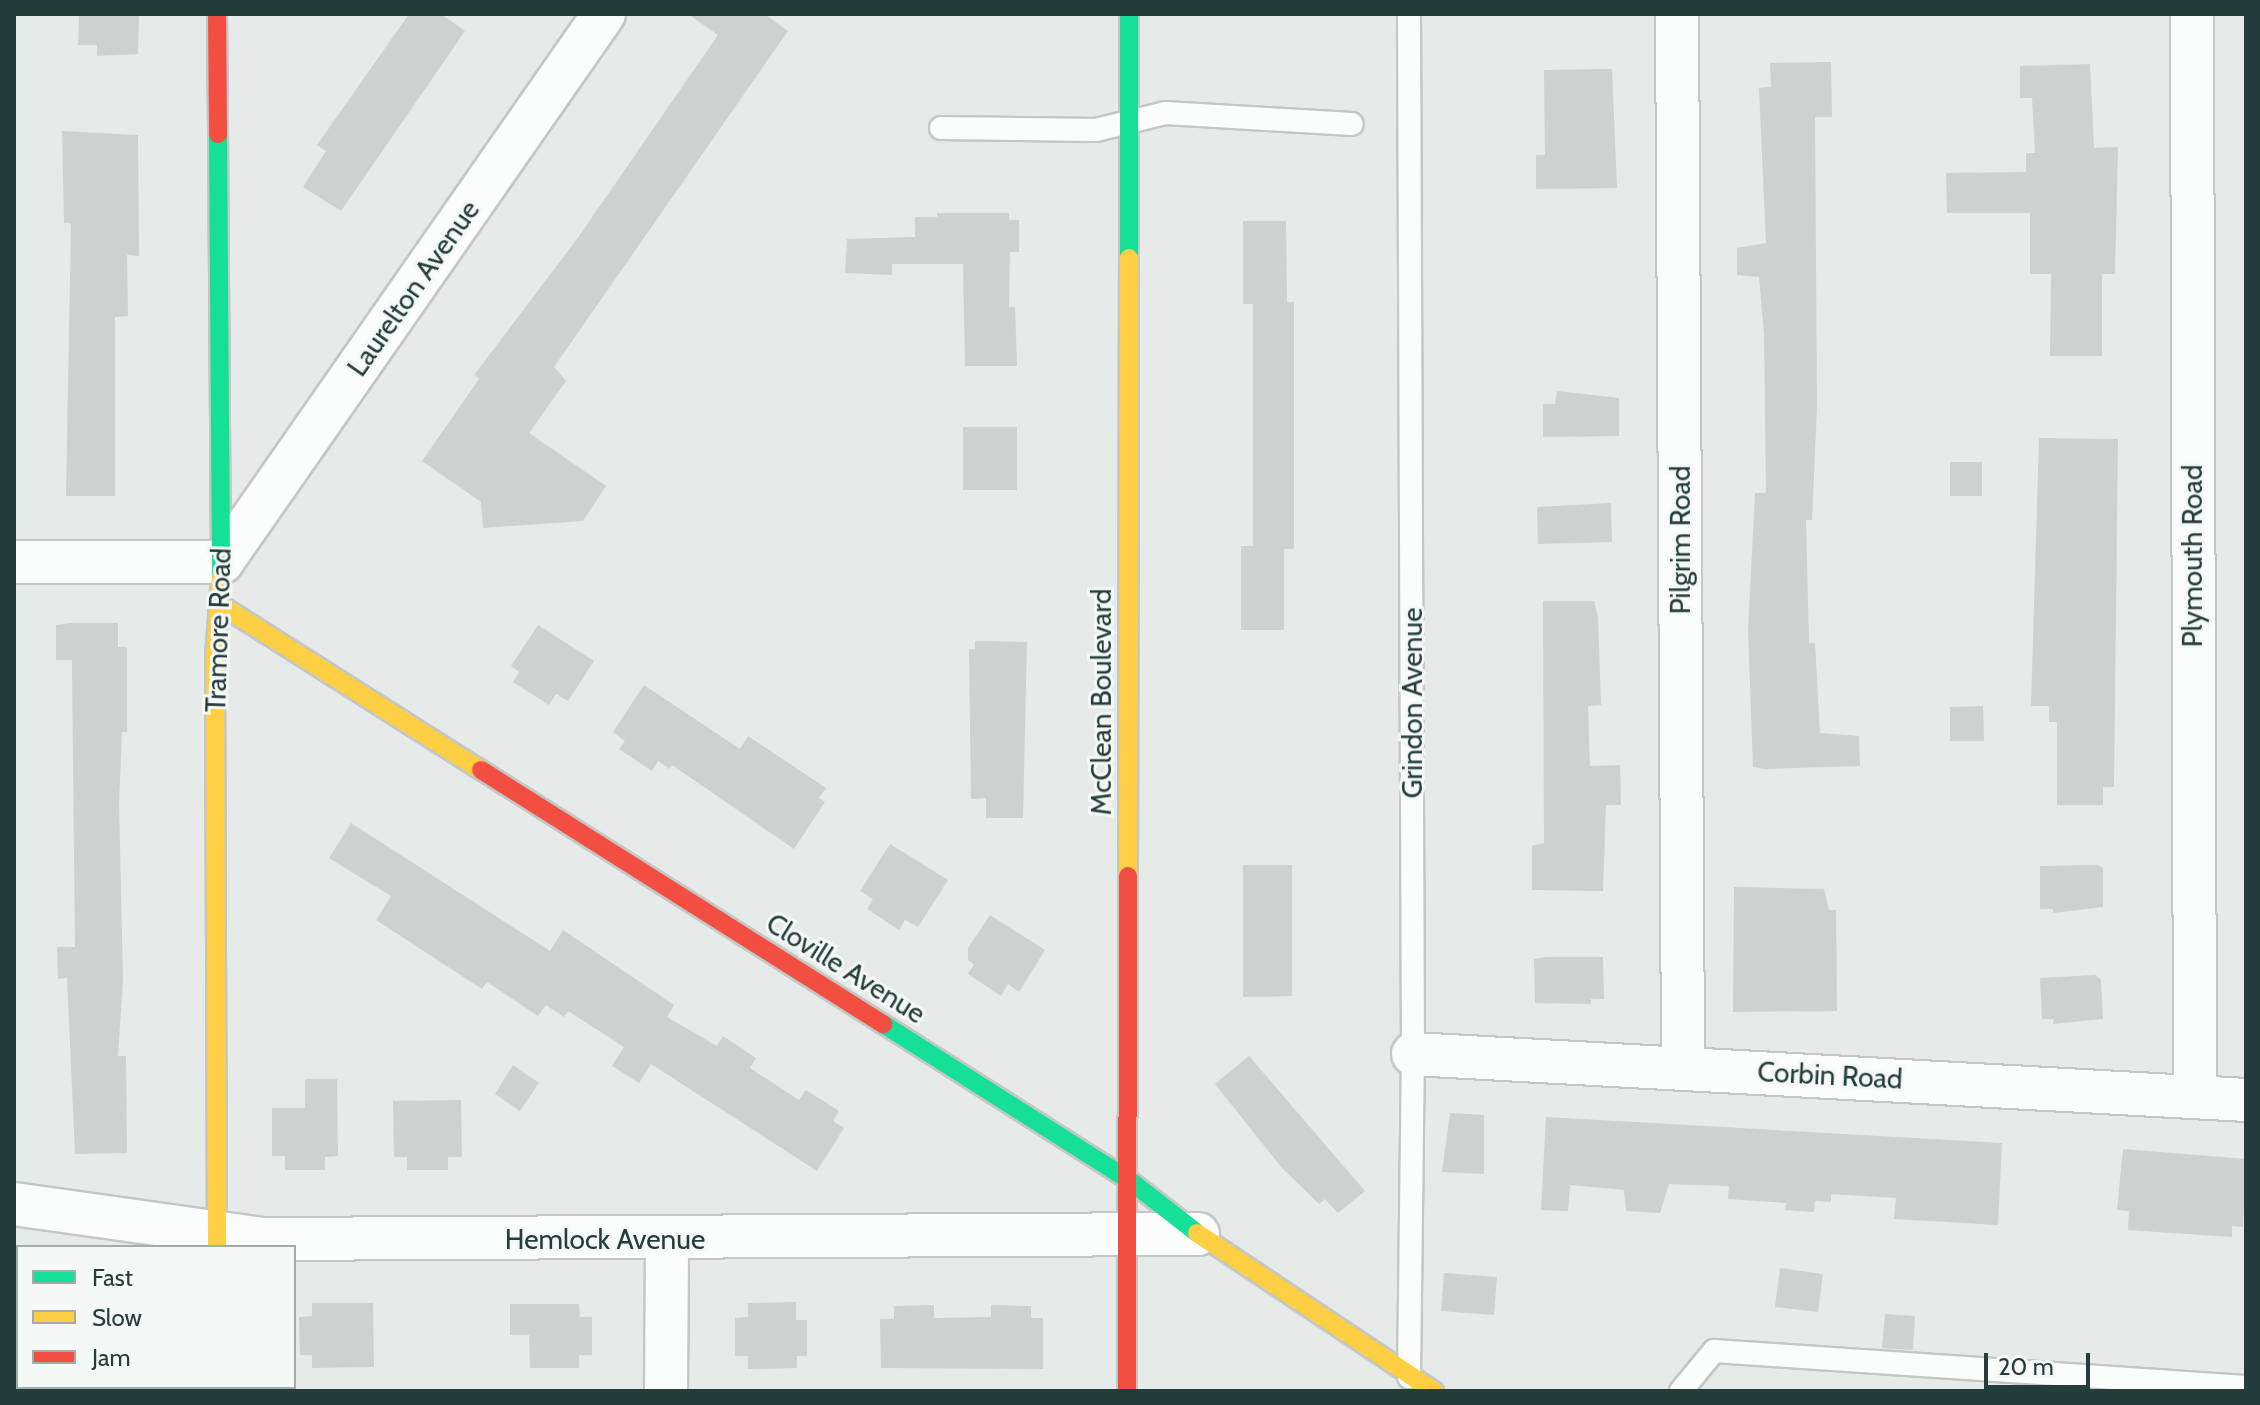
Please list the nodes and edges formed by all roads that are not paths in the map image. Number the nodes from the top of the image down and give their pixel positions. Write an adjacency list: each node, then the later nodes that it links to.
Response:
1 (217, 14): 11 (street, Tramore Road)
2 (604, 14): 11 (street, Laurelton Avenue)
3 (1129, 14): 7 (street, McClean Boulevard)
4 (1409, 14): 13 (lane, Grindon Avenue)
5 (1677, 14): 14 (street, Pilgrim Road)
6 (2192, 14): 15 (street, Plymouth Road)
7 (1128, 121): 8 (lane); 9 (lane); 17 (street, McClean Boulevard)
8 (1352, 124)
9 (941, 128)
10 (14, 562): 11 (street)
11 (222, 562): 12 (street, Tramore Road)
12 (219, 604): 17 (street, Cloville Avenue); 22 (street, Tramore Road)
13 (1413, 1054): 14 (street, Corbin Road); 23 (lane, Grindon Avenue)
14 (1683, 1066): 15 (street, Corbin Road)
15 (2195, 1097): 16 (street, Corbin Road)
16 (2246, 1100)
17 (1129, 1180): 19 (street, Cloville Avenue); 20 (street, McClean Boulevard)
18 (14, 1204): 22 (street, Hemlock Avenue)
19 (1198, 1234): 20 (street, Hemlock Avenue); 23 (street, Cloville Avenue)
20 (1128, 1237): 21 (street, Hemlock Avenue); 26 (street, McClean Boulevard)
21 (667, 1239): 22 (street, Hemlock Avenue); 25 (street)
22 (217, 1241)
23 (1409, 1382): 27 (street, Cloville Avenue)
24 (2246, 1387): 28 (lane)
25 (666, 1391)
26 (1127, 1391)
27 (1434, 1391)
28 (1681, 1391)

